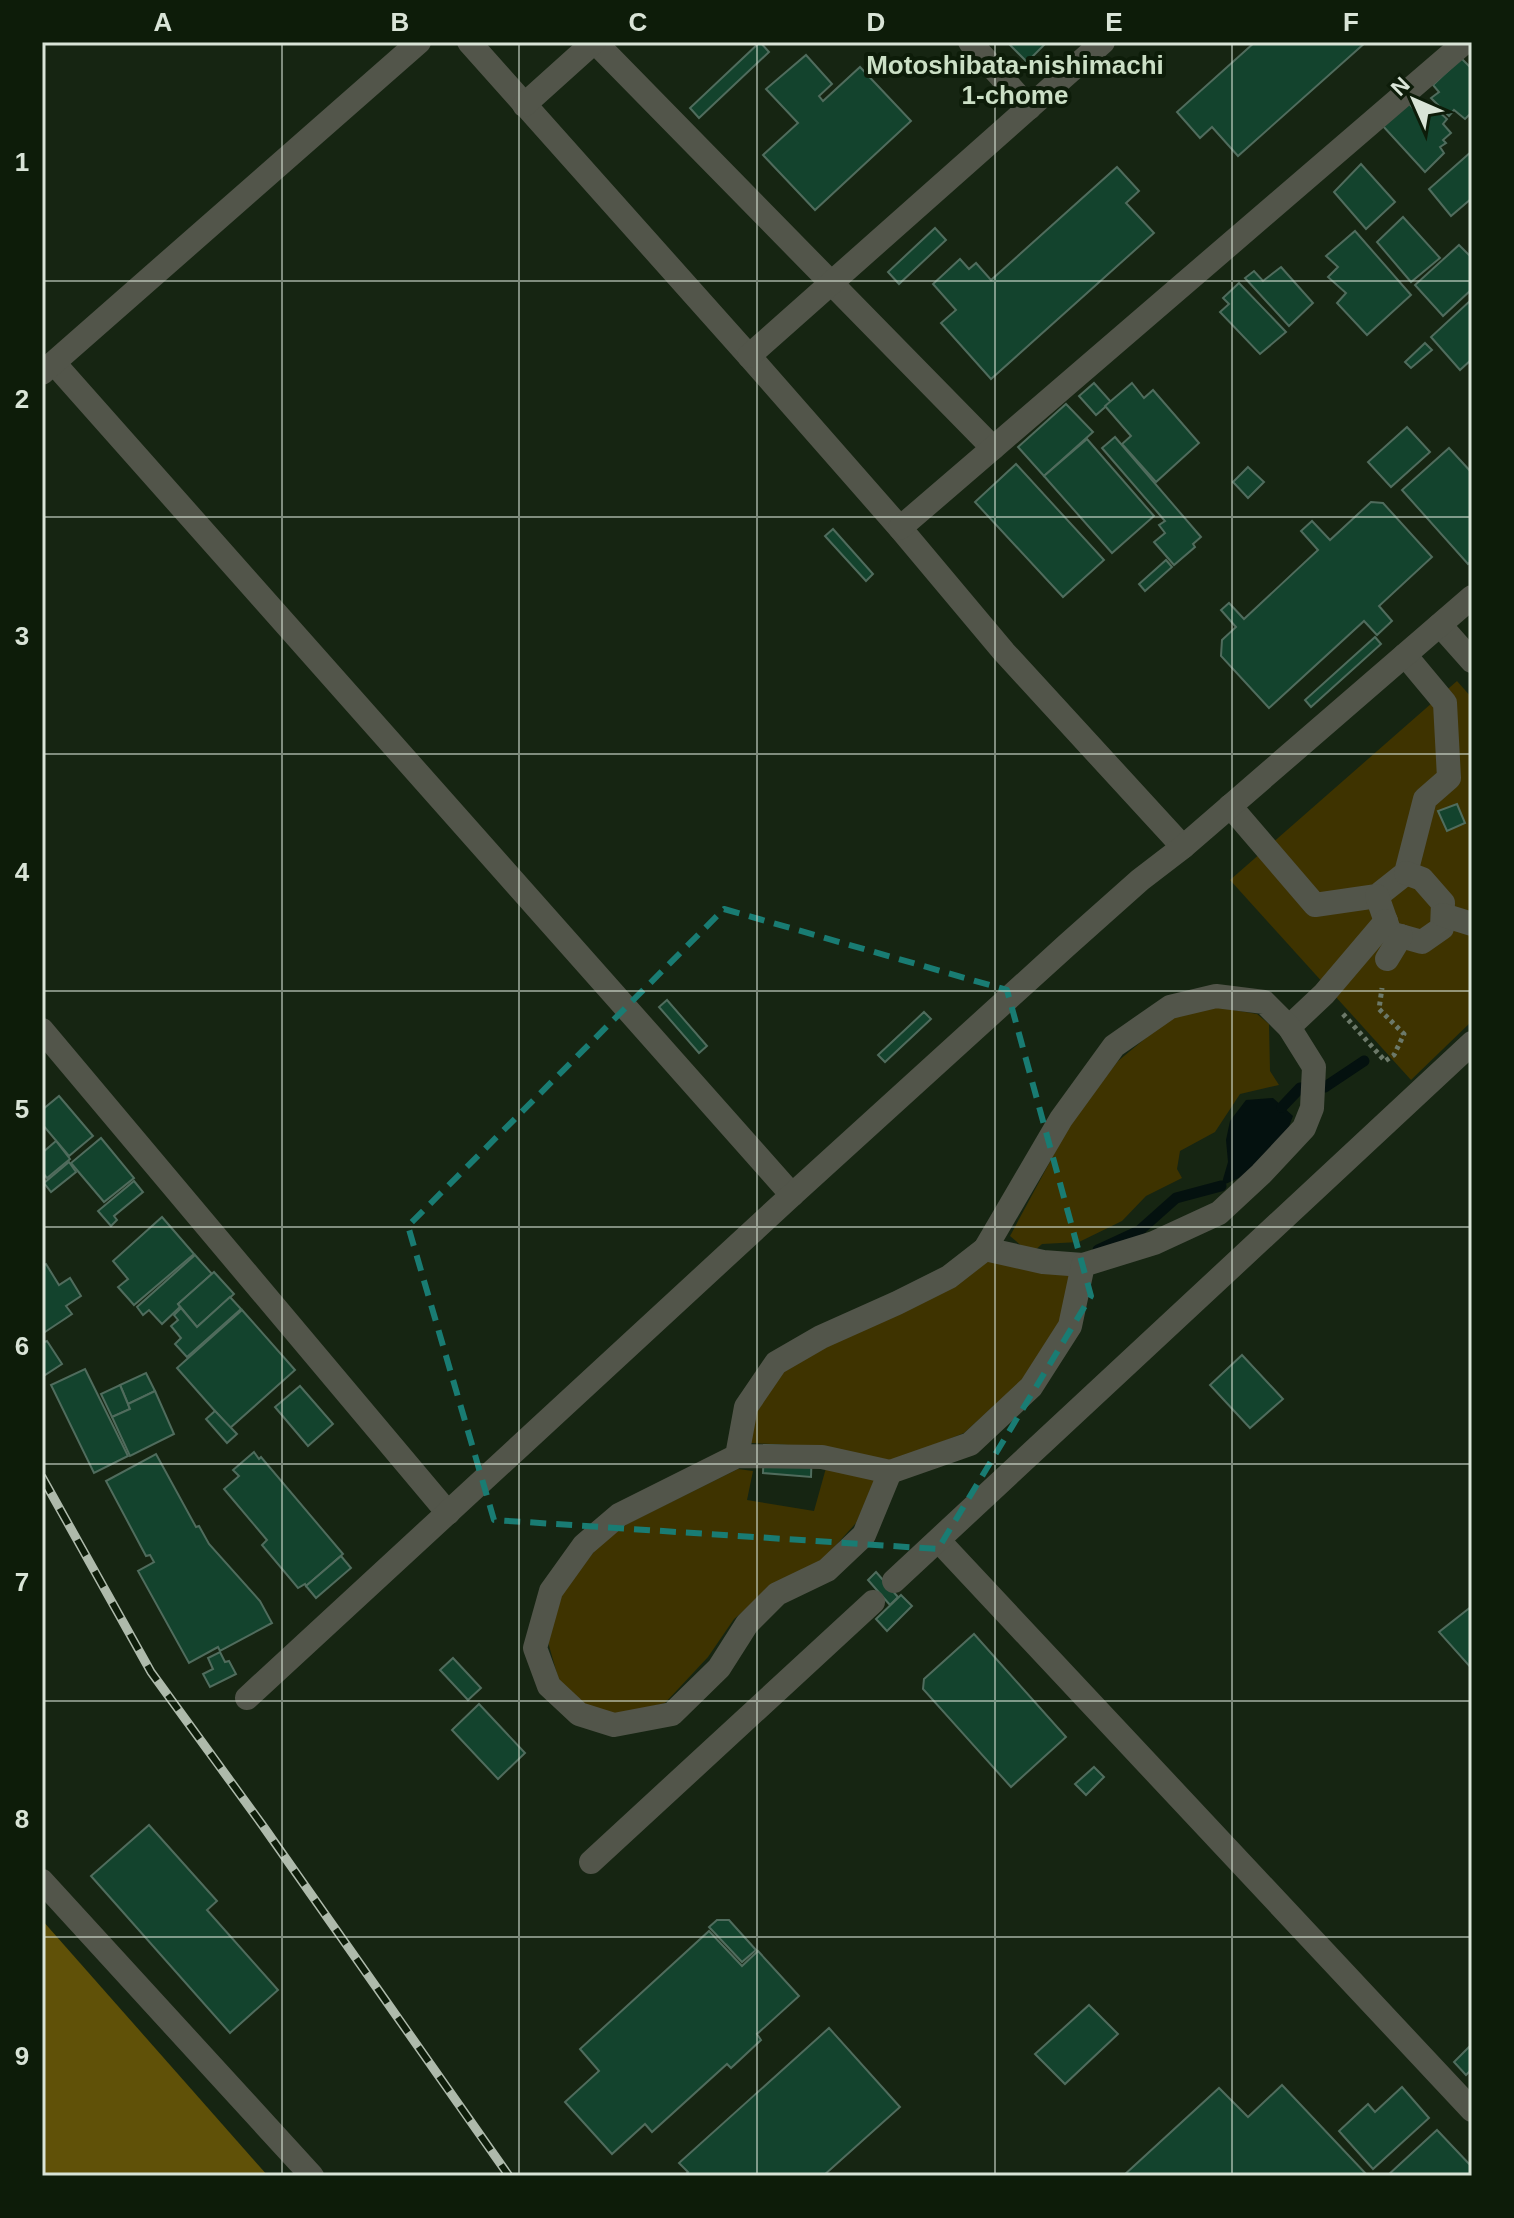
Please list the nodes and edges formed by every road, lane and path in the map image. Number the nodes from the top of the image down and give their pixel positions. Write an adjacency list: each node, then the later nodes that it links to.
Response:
1 (419, 42): 11 (street)
2 (469, 42): 7 (street)
3 (594, 42): 7 (street); 9 (street)
4 (970, 42): 8 (street)
5 (1103, 42): 8 (street)
6 (1465, 42): 12 (street)
7 (524, 105): 10 (street)
8 (1029, 108): 9 (street)
9 (832, 283): 10 (street); 12 (street)
10 (749, 356): 13 (street)
11 (48, 368): 30 (street)
12 (993, 448): 13 (street)
13 (900, 528): 19 (street)
14 (1472, 597): 15 (street)
15 (1440, 625): 16 (street); 17 (street)
16 (1405, 655): 18 (street); 20 (street)
17 (1472, 661)
18 (1230, 806): 19 (street); 21 (street)
19 (1183, 847): 30 (street)
20 (1406, 873): 21 (street); 22 (street)
21 (1377, 896): 24 (street)
22 (1443, 915): 23 (street); 24 (street)
23 (1472, 924)
24 (1393, 929): 25 (street); 27 (street)
25 (1387, 959): 26 (path)
26 (1340, 1011)
27 (1289, 1027): 31 (street); 32 (street)
28 (42, 1030): 35 (street)
29 (1472, 1043): 36 (street)
30 (792, 1195): 35 (street)
31 (985, 1249): 32 (street); 33 (street)
32 (1083, 1265): 34 (street)
33 (737, 1456): 34 (street); 34 (street)
34 (890, 1472)
35 (448, 1513): 39 (street)
36 (939, 1541): 37 (street); 42 (street)
37 (894, 1581)
38 (873, 1602): 40 (street)
39 (247, 1698)
40 (591, 1862)
41 (42, 1881): 43 (street)
42 (1472, 2110)
43 (312, 2176)

